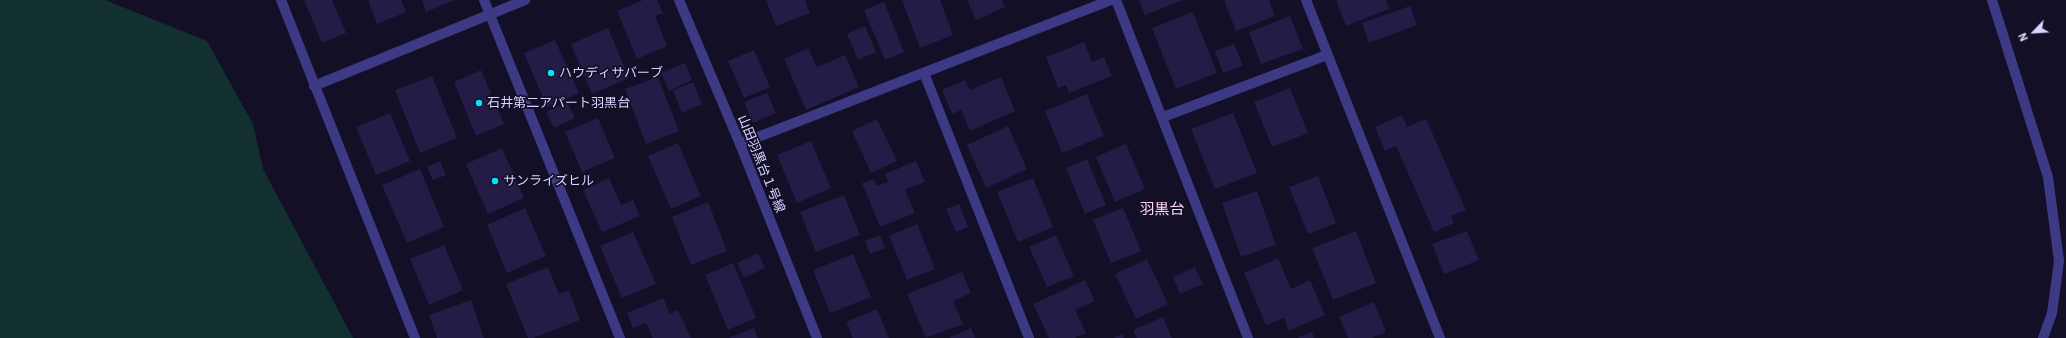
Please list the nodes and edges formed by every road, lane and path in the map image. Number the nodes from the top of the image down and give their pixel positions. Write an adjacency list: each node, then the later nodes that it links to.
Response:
1 (281, 0): 12 (street)
2 (484, 0): 9 (street)
3 (524, 0): 9 (street)
4 (679, 0): 14 (street, 山田羽黒台１号線)
5 (1111, 0): 11 (street)
6 (1116, 0): 13 (street)
7 (1306, 0): 10 (street)
8 (1992, 0): 21 (street)
9 (490, 13): 12 (street); 16 (street)
10 (1327, 55): 13 (street); 20 (street)
11 (924, 73): 14 (street); 18 (street)
12 (314, 86): 15 (street)
13 (1163, 117): 19 (street)
14 (740, 144): 17 (street, 山田羽黒台１号線)
15 (414, 338)
16 (620, 338)
17 (817, 338)
18 (1029, 338)
19 (1248, 338)
20 (1440, 338)
21 (2044, 338)

